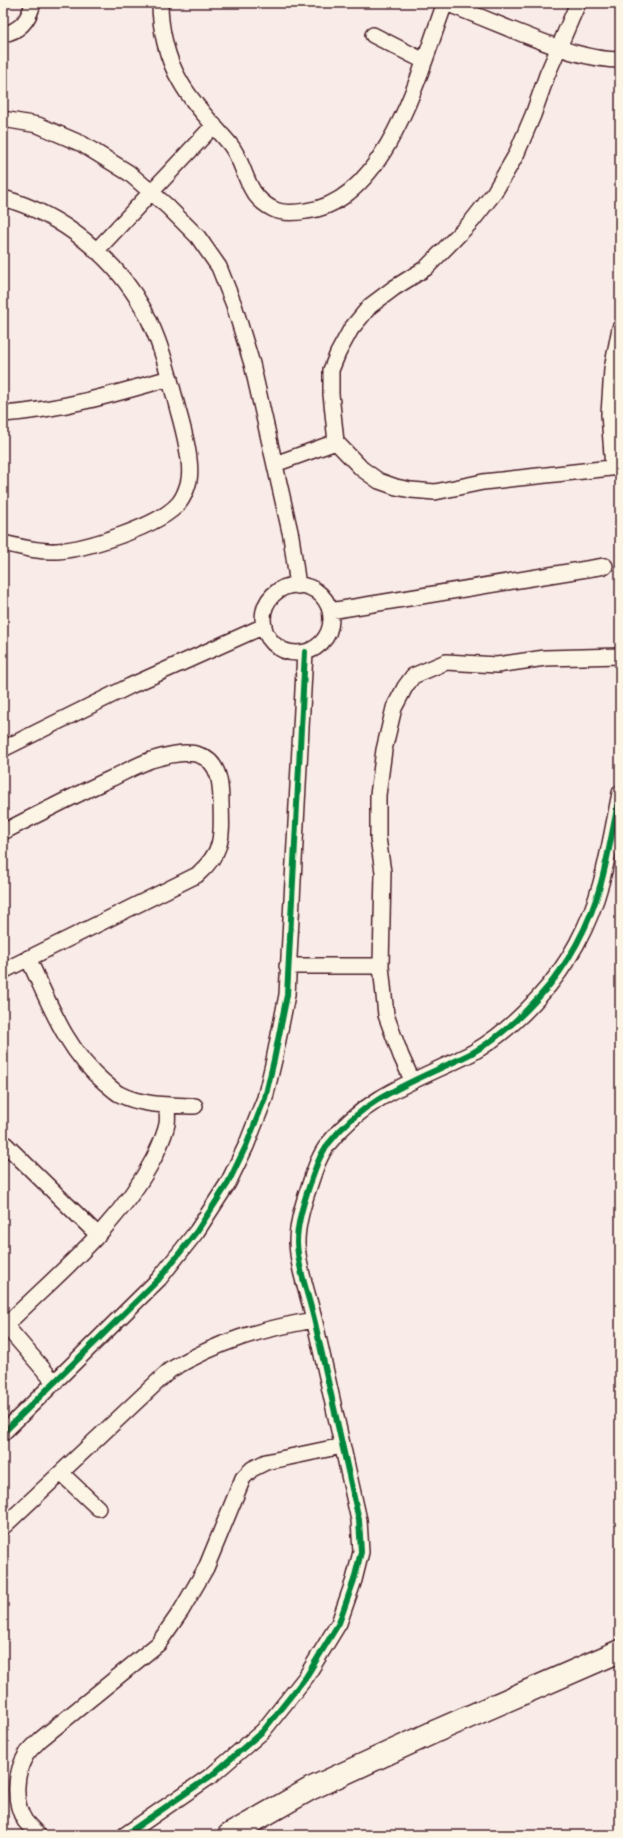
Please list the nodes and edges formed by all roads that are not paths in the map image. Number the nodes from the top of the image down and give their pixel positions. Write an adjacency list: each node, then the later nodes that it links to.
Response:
1 (33, 3): 5 (street)
2 (160, 3): 11 (street)
3 (446, 3): 7 (street); 9 (street)
4 (578, 3): 7 (street)
5 (3, 34)
6 (373, 35): 9 (street)
7 (560, 48): 8 (street); 18 (street)
8 (620, 60)
9 (424, 62): 11 (street)
10 (3, 119): 12 (street)
11 (214, 125): 12 (street)
12 (150, 192): 14 (street); 19 (street)
13 (3, 198): 14 (street)
14 (96, 251): 16 (street)
15 (620, 328): 20 (street)
16 (170, 378): 17 (street); 21 (street)
17 (3, 414)
18 (336, 442): 19 (street); 20 (street)
19 (275, 464): 23 (street)
20 (616, 467)
21 (3, 543)
22 (605, 566): 24 (street)
23 (298, 586): 24 (street); 25 (street)
24 (330, 611): 26 (street)
25 (264, 626): 26 (street); 28 (street)
26 (305, 652): 32 (street)
27 (620, 656): 33 (street)
28 (3, 748)
29 (620, 793): 35 (street)
30 (3, 832): 31 (street)
31 (28, 958): 34 (street); 36 (street)
32 (287, 966): 33 (street); 42 (street)
33 (381, 966): 35 (street)
34 (3, 971)
35 (412, 1080): 40 (street)
36 (167, 1105): 37 (street); 39 (street)
37 (194, 1106)
38 (3, 1142): 39 (street)
39 (98, 1235): 41 (street)
40 (314, 1320): 44 (street); 45 (street)
41 (4, 1327): 42 (street)
42 (55, 1383): 43 (street)
43 (3, 1433)
44 (342, 1446): 49 (street); 50 (street)
45 (61, 1473): 46 (street); 47 (street)
46 (98, 1508)
47 (3, 1527)
48 (620, 1651): 51 (main road)
49 (38, 1835)
50 (125, 1835)
51 (229, 1835)

